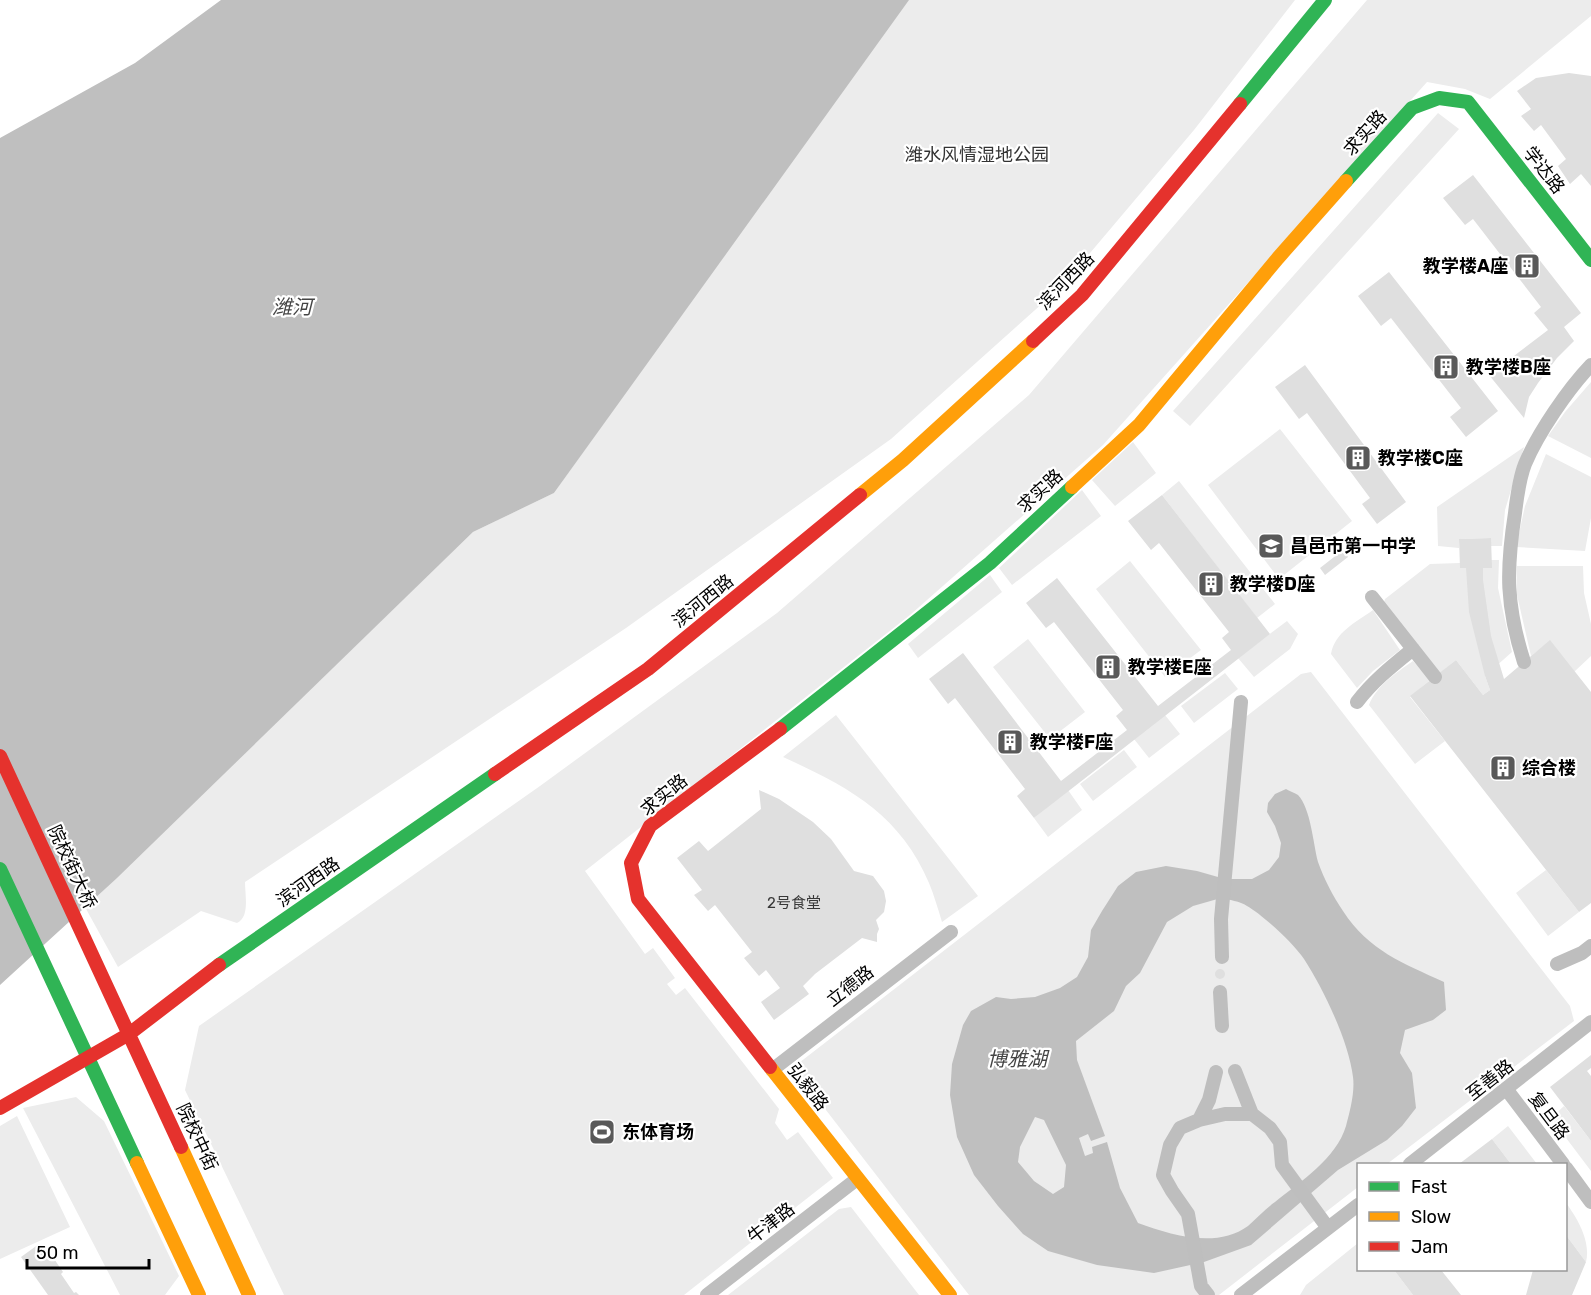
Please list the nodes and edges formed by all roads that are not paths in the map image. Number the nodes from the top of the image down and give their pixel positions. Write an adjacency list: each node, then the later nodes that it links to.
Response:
1 (1325, 0): 22 (street, 滨河西路)
2 (1468, 102): 3 (street, 学达路); 13 (street, 求实路)
3 (1591, 260)
4 (1591, 365): 7 (street)
5 (1372, 597): 6 (street)
6 (1413, 649): 8 (street); 10 (street)
7 (1524, 662)
8 (1435, 676)
9 (1241, 702): 16 (street)
10 (1357, 702)
11 (0, 756): 19 (street, 院校街大桥)
12 (0, 868): 23 (street)
13 (638, 899): 24 (street, 弘毅路)
14 (951, 932): 24 (street, 立德路)
15 (1591, 946): 17 (street)
16 (1222, 957)
17 (1557, 964)
18 (1220, 992): 21 (street)
19 (111, 994): 22 (street, 院校中街)
20 (1591, 1022): 27 (street, 至善路)
21 (1222, 1026)
22 (129, 1034): 23 (street, 滨河西路); 40 (street, 院校中街)
23 (88, 1057): 28 (street, 滨河西路); 39 (street)
24 (772, 1070): 34 (street, 弘毅路)
25 (1235, 1071): 29 (street)
26 (1216, 1072): 30 (street)
27 (1507, 1090): 31 (street, 至善路); 32 (street, 复旦路)
28 (0, 1108)
29 (1252, 1114): 30 (street); 37 (street)
30 (1199, 1120): 38 (street)
31 (1411, 1163)
32 (1562, 1163)
33 (1567, 1170): 35 (street, 复旦路)
34 (857, 1179): 41 (street, 牛津路); 42 (street, 弘毅路)
35 (1591, 1202)
36 (1357, 1206): 37 (street)
37 (1328, 1228): 43 (street)
38 (1205, 1291)
39 (199, 1295)
40 (249, 1295)
41 (707, 1295)
42 (950, 1295)
43 (1240, 1295)

